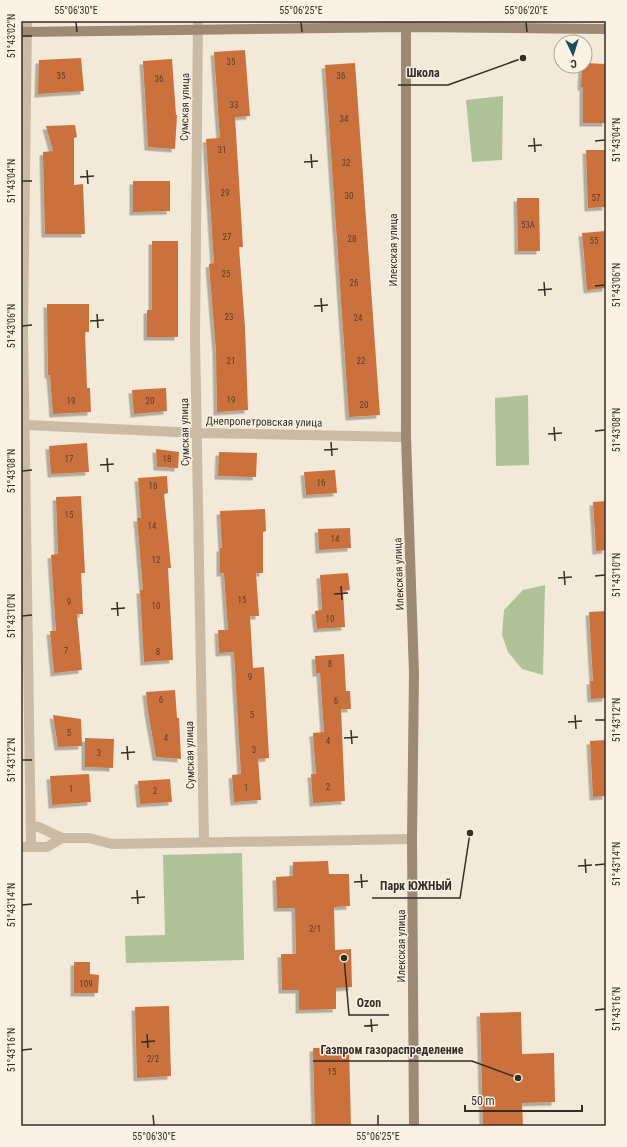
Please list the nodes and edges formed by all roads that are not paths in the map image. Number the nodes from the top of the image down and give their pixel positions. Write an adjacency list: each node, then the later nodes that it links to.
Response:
1 (26, 21): 5 (street)
2 (406, 24): 3 (street); 4 (street); 8 (street, Илекская улица)
3 (198, 26): 5 (street); 7 (street, Сумская улица)
4 (606, 29)
5 (24, 32): 6 (street)
6 (26, 426): 7 (street, Днепропетровская улица); 9 (street)
7 (198, 433): 8 (street, Днепропетровская улица); 12 (street, Сумская улица)
8 (406, 437): 11 (street, Илекская улица)
9 (31, 826): 10 (street); 13 (street)
10 (62, 838): 12 (street); 13 (street)
11 (412, 839): 12 (street); 14 (street, Илекская улица)
12 (204, 842)
13 (26, 847)
14 (414, 1126)

